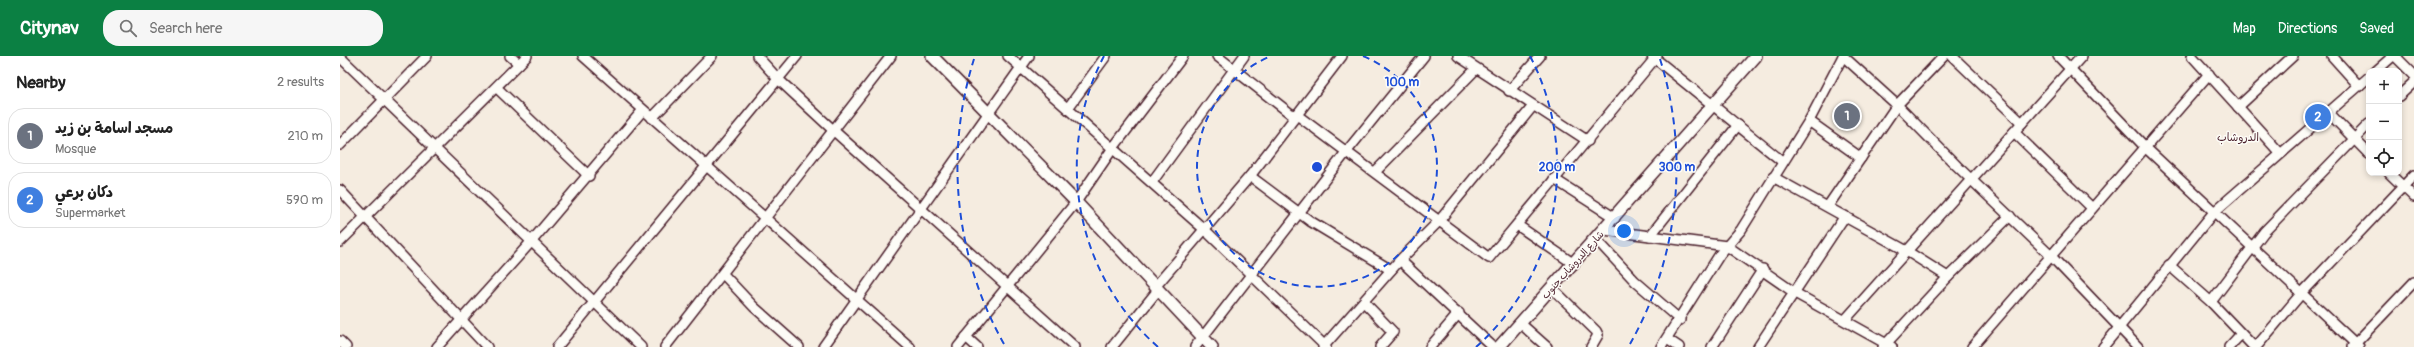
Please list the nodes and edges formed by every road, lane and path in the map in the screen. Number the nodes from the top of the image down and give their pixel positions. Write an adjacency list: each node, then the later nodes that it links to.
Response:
1 (427, 56): 47 (street)
2 (510, 56): 32 (street)
3 (527, 56): 32 (street)
4 (583, 56): 53 (street)
5 (712, 56): 57 (street)
6 (757, 56): 40 (street)
7 (797, 56): 40 (street)
8 (890, 56): 62 (street)
9 (932, 56): 55 (street)
10 (1008, 56): 33 (street)
11 (1029, 56): 33 (street)
12 (1106, 56): 52 (street)
13 (1183, 56): 68 (street)
14 (1217, 56): 36 (street)
15 (1244, 56): 36 (street)
16 (1342, 56): 56 (street)
17 (1424, 56): 70 (street)
18 (1458, 56): 37 (street)
19 (1540, 56): 45 (street)
20 (1756, 56): 48 (street, شارع الدروشاب جنوب)
21 (1843, 56): 49 (street); 58 (street)
22 (1944, 56): 49 (street)
23 (1952, 56): 59 (street)
24 (2058, 56): 34 (street)
25 (2082, 56): 34 (street)
26 (2332, 56): 43 (street)
27 (2394, 56): 35 (street); 39 (street)
28 (340, 57): 47 (street)
29 (1654, 57): 48 (street); 65 (street)
30 (2198, 58): 38 (street)
31 (2287, 58): 51 (street)
32 (519, 64): 44 (street)
33 (1021, 67): 52 (street); 55 (street)
34 (2071, 68): 59 (street); 69 (street)
35 (2380, 68)
36 (1234, 69): 56 (street); 84 (street)
37 (1476, 69): 45 (street); 76 (street)
38 (2209, 74): 51 (street); 69 (street)
39 (2414, 75)
40 (778, 79): 62 (street); 75 (street)
41 (2366, 80): 43 (street)
42 (2414, 82): 46 (street)
43 (2360, 86): 54 (street)
44 (497, 88): 67 (street); 78 (street)
45 (1509, 91): 50 (street)
46 (2402, 93)
47 (385, 100): 66 (street); 67 (street)
48 (1713, 104): 60 (street); 97 (street, شارع الدروشاب جنوب)
49 (1897, 104): 73 (street); 83 (street)
50 (1533, 106): 65 (street); 99 (street)
51 (2238, 107): 72 (street)
52 (1068, 108): 68 (street)
53 (643, 110): 57 (street); 78 (street)
54 (2328, 112): 64 (street); 72 (street)
55 (989, 114): 88 (street); 91 (street)
56 (1297, 115): 70 (street); 79 (street)
57 (652, 118): 75 (street)
58 (1808, 121): 73 (street); 74 (street)
59 (2022, 123): 63 (street)
60 (1738, 125): 74 (street); 103 (street)
61 (2366, 127): 64 (street)
62 (833, 130): 91 (street); 98 (street)
63 (2014, 132): 83 (street); 90 (street)
64 (2353, 139): 71 (street); 108 (street)
65 (1588, 141): 82 (street)
66 (340, 145)
67 (434, 147): 94 (street); 106 (street)
68 (1113, 148): 84 (street); 88 (street)
69 (2146, 148): 90 (street); 92 (street)
70 (1347, 151): 76 (street); 93 (street)
71 (2366, 151)
72 (2280, 153): 92 (street)
73 (1861, 158): 89 (street)
74 (1783, 162): 81 (street)
75 (706, 166): 98 (street); 126 (street)
76 (1375, 172): 99 (street)
77 (2414, 175): 85 (street)
78 (588, 176): 106 (street)
79 (1250, 176): 93 (street); 101 (street)
80 (2392, 176): 85 (street)
81 (1773, 177): 89 (street); 107 (street)
82 (1554, 179): 97 (street); 100 (street)
83 (1971, 179): 96 (street); 109 (street)
84 (1152, 182): 101 (street)
85 (2402, 186): 87 (street); 124 (street)
86 (340, 190): 94 (street)
87 (2414, 197)
88 (1076, 202): 120 (street); 121 (street)
89 (1828, 206): 95 (street)
90 (2092, 208): 110 (street)
91 (920, 209): 120 (street); 125 (street)
92 (2214, 212): 108 (street); 113 (street)
93 (1300, 214): 115 (street); 117 (street)
94 (366, 216): 105 (street); 130 (street)
95 (1845, 216): 109 (street); 123 (street)
96 (2010, 216): 110 (street); 118 (street)
97 (1615, 218): 102 (street, شارع الدروشاب جنوب)
98 (765, 220): 116 (street); 125 (street)
99 (1439, 221): 100 (street); 111 (street)
100 (1517, 225): 112 (street)
101 (1205, 230): 117 (street); 121 (street)
102 (1604, 230): 103 (street); 104 (street, شارع الدروشاب جنوب)
103 (1650, 236): 107 (street)
104 (1596, 239): 112 (street, شارع الدروشاب جنوب); 131 (street)
105 (340, 242)
106 (532, 242): 126 (street); 130 (street)
107 (1727, 246): 114 (street); 131 (street)
108 (2251, 246): 124 (street); 128 (street)
109 (1906, 250): 118 (street); 132 (street)
110 (2050, 255): 134 (street); 168 (street)
111 (1400, 260): 115 (street); 129 (street)
112 (1574, 264): 122 (street, شارع الدروشاب جنوب)
113 (2169, 265): 128 (street); 134 (street)
114 (1762, 269): 123 (street); 167 (street)
115 (1391, 270): 127 (street)
116 (723, 274): 149 (street); 150 (street)
117 (1252, 275): 137 (street); 141 (street)
118 (1948, 277): 142 (street)
119 (2414, 282): 143 (street)
120 (1008, 286): 136 (street); 155 (street)
121 (1157, 288): 137 (street); 156 (street)
122 (1552, 288): 133 (street, شارع الدروشاب جنوب); 164 (street)
123 (1795, 293): 132 (street); 140 (street)
124 (2301, 294): 143 (street); 172 (street)
125 (856, 300): 151 (street); 152 (street)
126 (593, 302): 147 (street); 148 (street)
127 (1364, 302): 141 (street); 159 (street)
128 (2211, 302): 135 (street)
129 (1459, 313): 160 (street); 161 (street)
130 (462, 319): 145 (street); 146 (street)
131 (1680, 320): 138 (street)
132 (1845, 320): 142 (street)
133 (1520, 323): 162 (street, شارع الدروشاب جنوب); 163 (street)
134 (2119, 327): 169 (street); 170 (street)
135 (2241, 334): 171 (street); 172 (street)
136 (966, 337): 153 (street); 154 (street)
137 (1202, 337): 157 (street); 158 (street)
138 (1667, 339): 165 (street); 166 (street)
139 (340, 341): 144 (street)
140 (1762, 345)
141 (1324, 346)
142 (1887, 346)
143 (2356, 346)
144 (346, 347)
145 (436, 347)
146 (488, 347)
147 (557, 347)
148 (642, 347)
149 (665, 347)
150 (799, 347)
151 (823, 347)
152 (910, 347)
153 (958, 347)
154 (978, 347)
155 (1075, 347)
156 (1112, 347)
157 (1194, 347)
158 (1212, 347)
159 (1380, 347)
160 (1430, 347)
161 (1493, 347)
162 (1499, 347)
163 (1547, 347)
164 (1590, 347)
165 (1661, 347)
166 (1679, 347)
167 (1712, 347)
168 (1972, 347)
169 (2103, 347)
170 (2138, 347)
171 (2229, 347)
172 (2255, 347)

